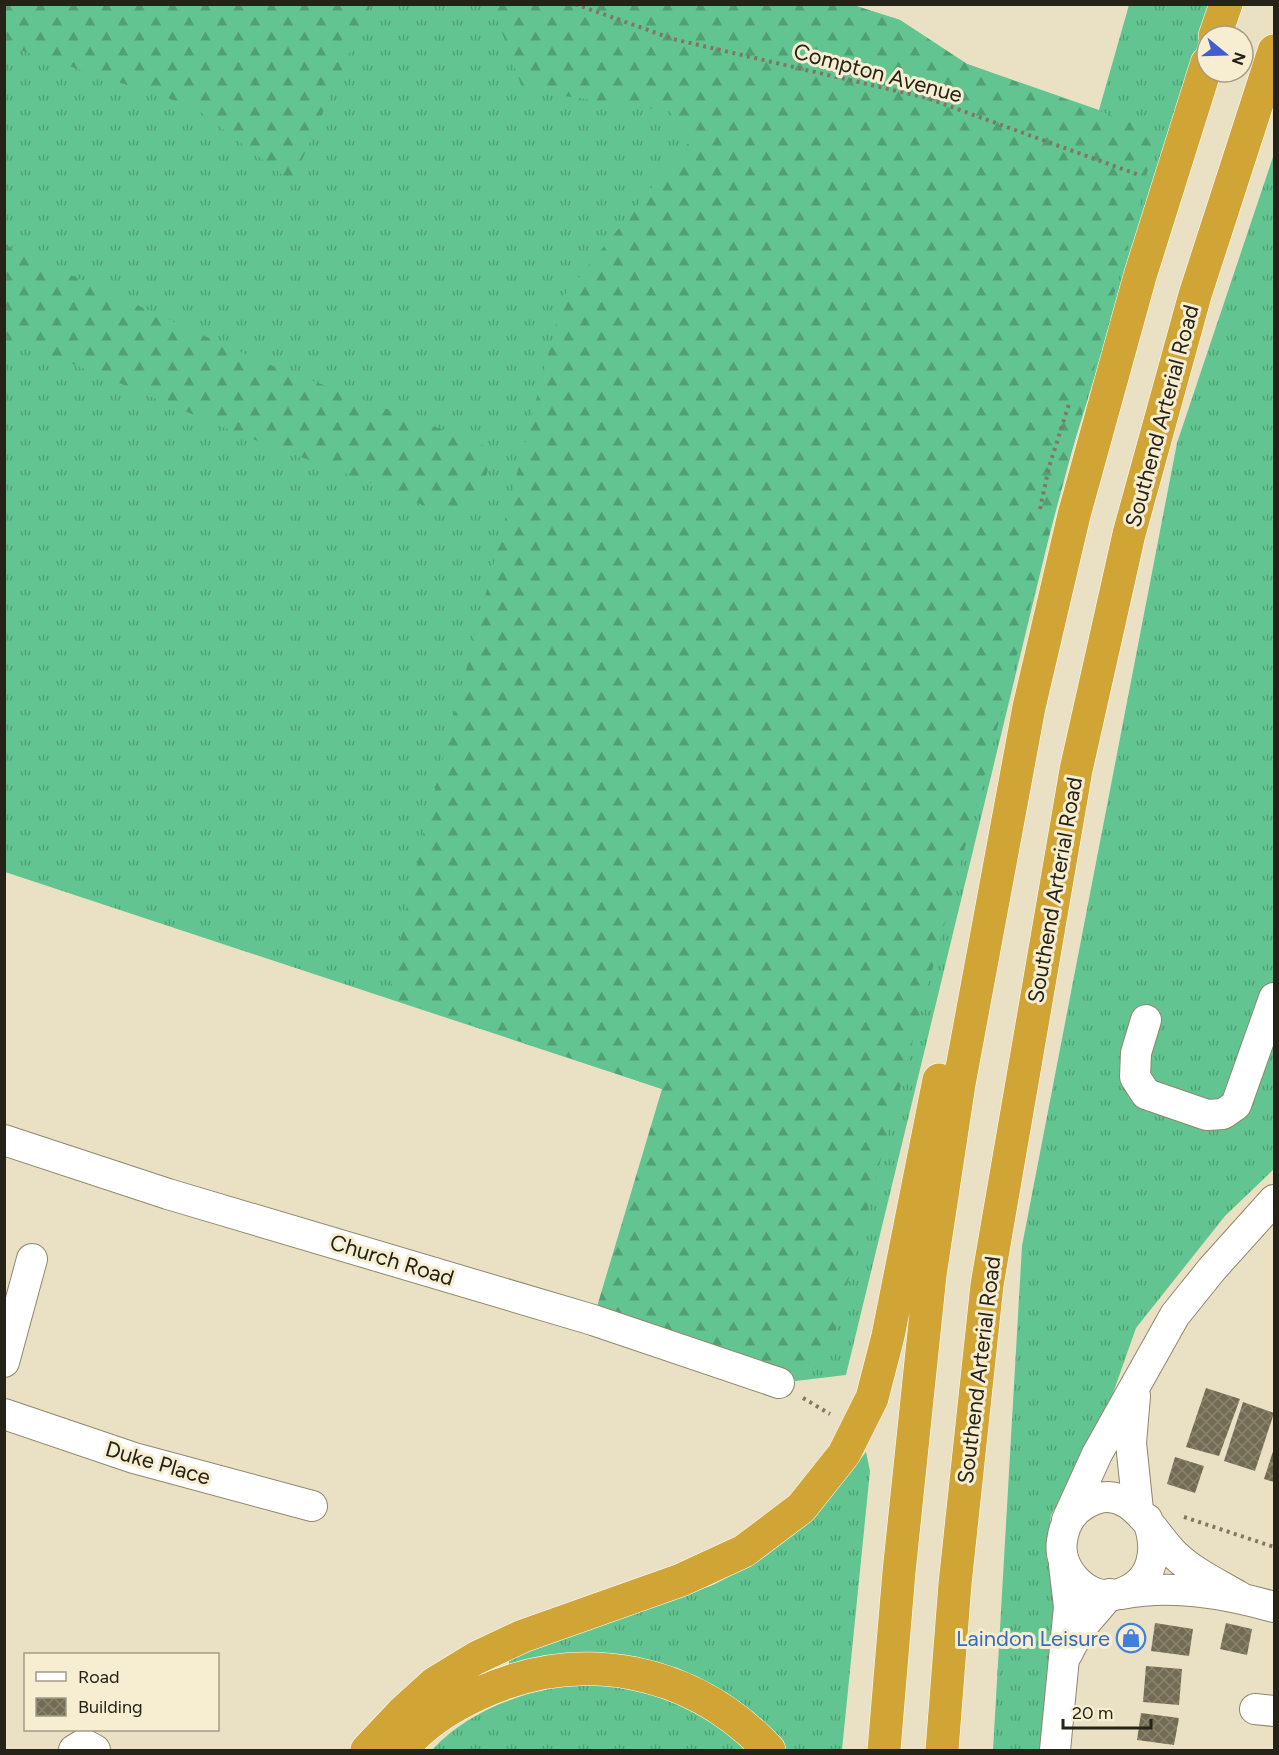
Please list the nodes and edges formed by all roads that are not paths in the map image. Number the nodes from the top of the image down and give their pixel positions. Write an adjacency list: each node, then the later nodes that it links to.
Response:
1 (1226, 4): 2 (highway)
2 (1219, 24)
3 (1275, 51): 29 (highway, Southend Arterial Road)
4 (1200, 84): 5 (highway)
5 (1029, 707): 25 (highway); 28 (highway)
6 (1275, 998): 7 (street)
7 (1146, 1020)
8 (4, 1140): 12 (street, Church Road)
9 (1275, 1200): 13 (street)
10 (32, 1260): 11 (street)
11 (4, 1362)
12 (779, 1383)
13 (1136, 1387): 16 (street); 17 (street)
14 (4, 1414): 15 (street, Duke Place)
15 (312, 1506)
16 (1142, 1514): 17 (street); 19 (street); 20 (street)
17 (1064, 1529): 18 (street)
18 (1064, 1565): 19 (street); 22 (street)
19 (1114, 1594): 20 (street); 22 (street)
20 (1240, 1597): 21 (street)
21 (1275, 1607)
22 (1062, 1665): 30 (street)
23 (74, 1750): 24 (street)
24 (95, 1750)
25 (367, 1750)
26 (402, 1750): 27 (highway)
27 (769, 1750)
28 (884, 1750)
29 (942, 1750)
30 (1055, 1750)

